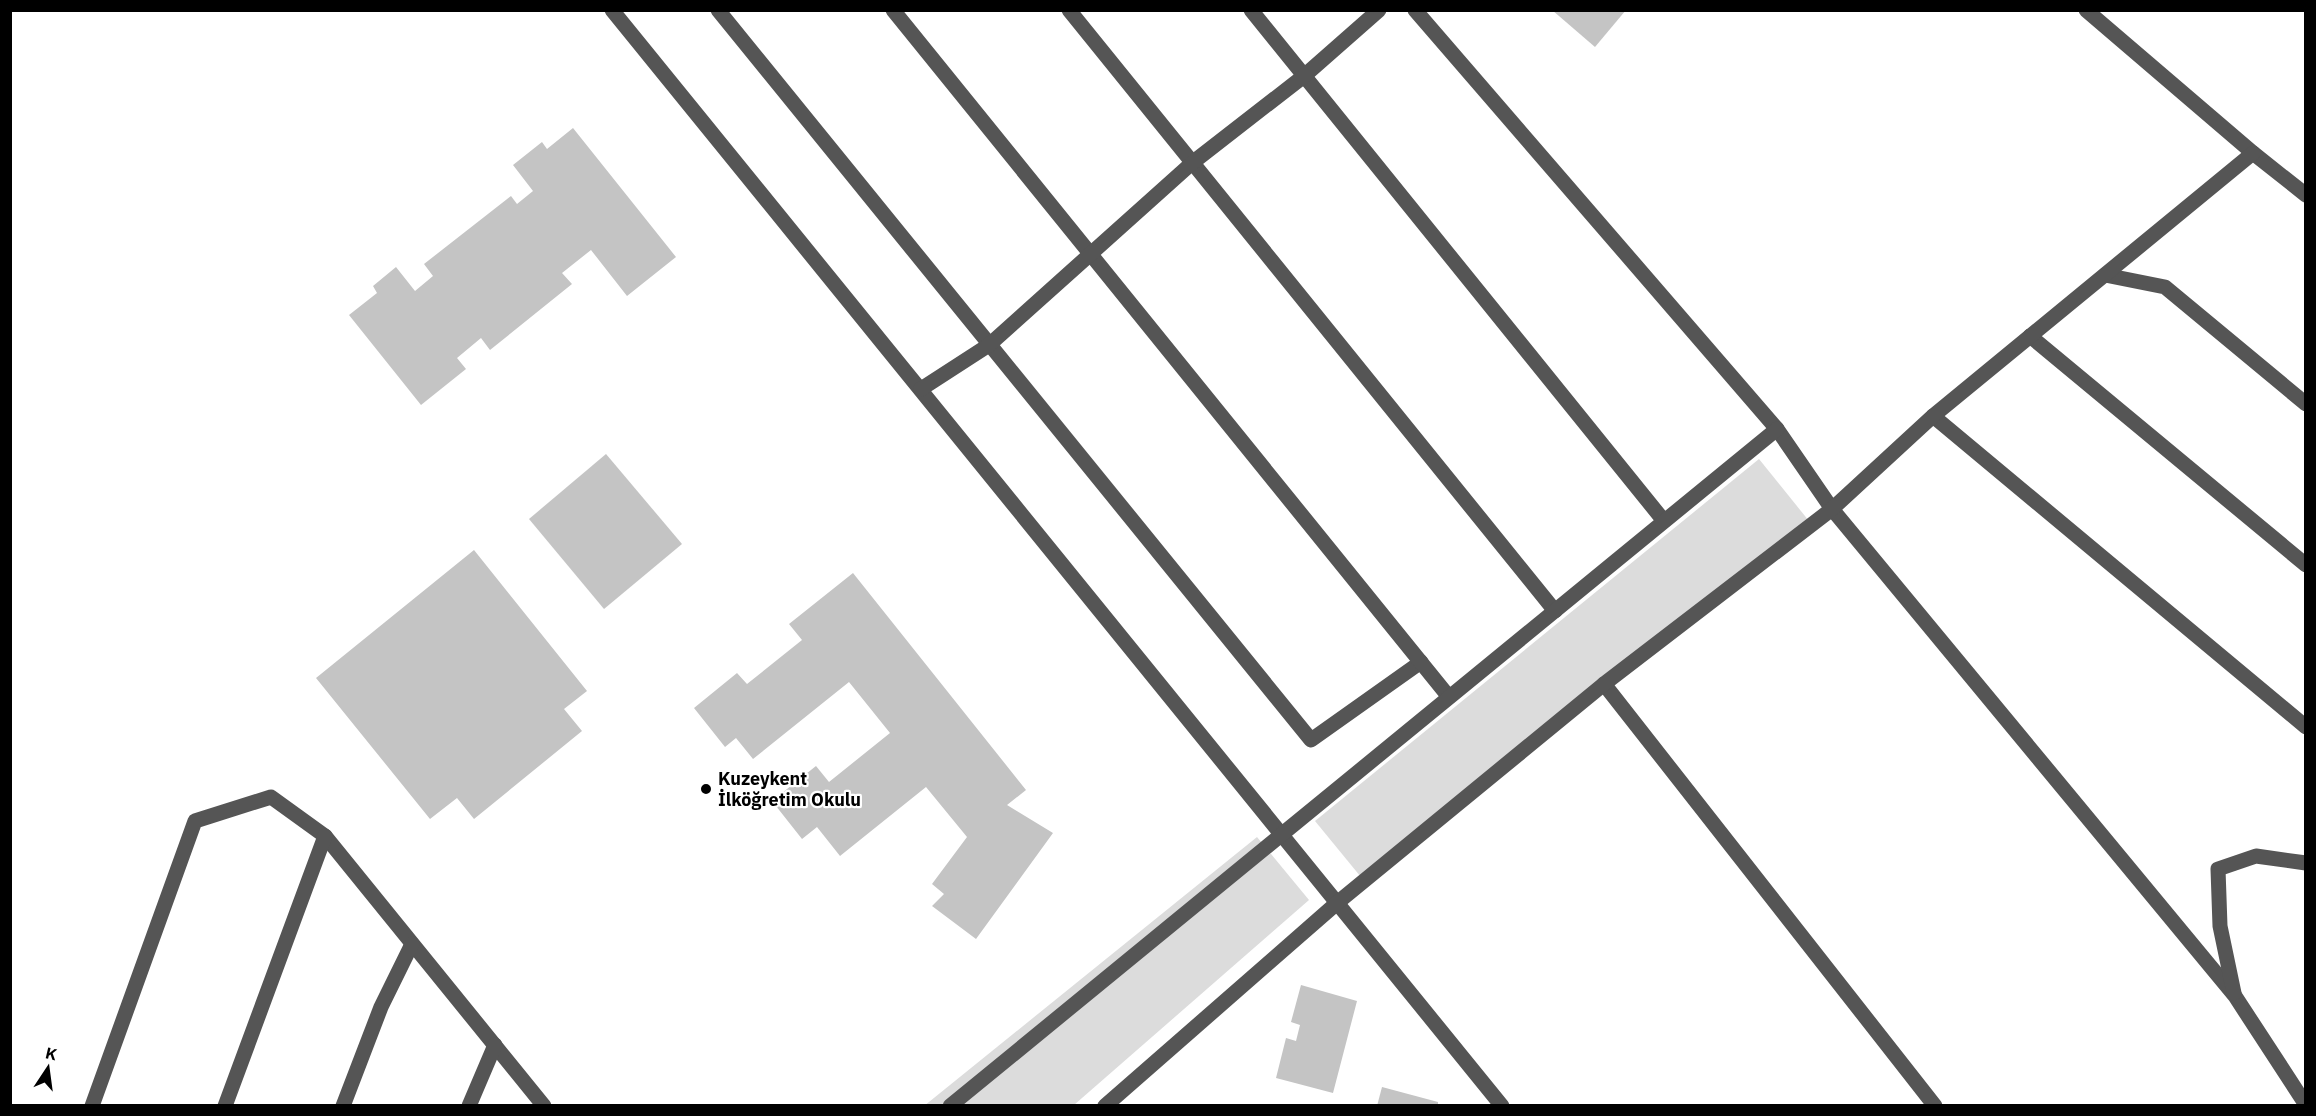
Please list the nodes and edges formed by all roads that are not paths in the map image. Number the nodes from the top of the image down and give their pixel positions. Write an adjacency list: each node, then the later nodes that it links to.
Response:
1 (612, 10): 17 (street)
2 (718, 10): 16 (street)
3 (893, 10): 13 (street)
4 (1069, 10): 11 (street)
5 (1251, 10): 9 (street)
6 (1379, 10): 9 (street)
7 (1415, 10): 20 (street)
8 (2086, 10): 10 (street)
9 (1304, 76): 11 (street); 22 (street)
10 (2253, 153): 12 (street); 14 (street)
11 (1192, 163): 13 (street); 24 (street)
12 (2306, 195)
13 (1090, 253): 16 (street); 25 (street)
14 (2105, 275): 15 (street); 18 (street)
15 (2030, 336): 19 (street); 23 (street)
16 (989, 345): 17 (street); 25 (street)
17 (921, 390): 29 (street)
18 (2306, 404)
19 (1933, 416): 21 (street); 28 (street)
20 (1777, 429): 21 (street); 22 (street)
21 (1832, 509): 26 (street); 34 (street)
22 (1665, 521): 24 (street)
23 (2306, 565)
24 (1555, 610): 27 (street)
25 (1421, 662): 27 (street)
26 (1604, 684): 32 (street); 45 (street)
27 (1449, 697): 29 (street)
28 (2306, 727)
29 (1281, 835): 32 (street); 42 (street)
30 (326, 837): 33 (street); 37 (street); 38 (street)
31 (2306, 863): 34 (street)
32 (1337, 903): 43 (street); 44 (street)
33 (412, 944): 35 (street); 39 (street)
34 (2235, 996): 36 (street)
35 (495, 1045): 40 (street); 41 (street)
36 (2306, 1105)
37 (92, 1106)
38 (225, 1106)
39 (343, 1106)
40 (469, 1106)
41 (544, 1106)
42 (950, 1106)
43 (1105, 1106)
44 (1502, 1106)
45 (1935, 1106)

